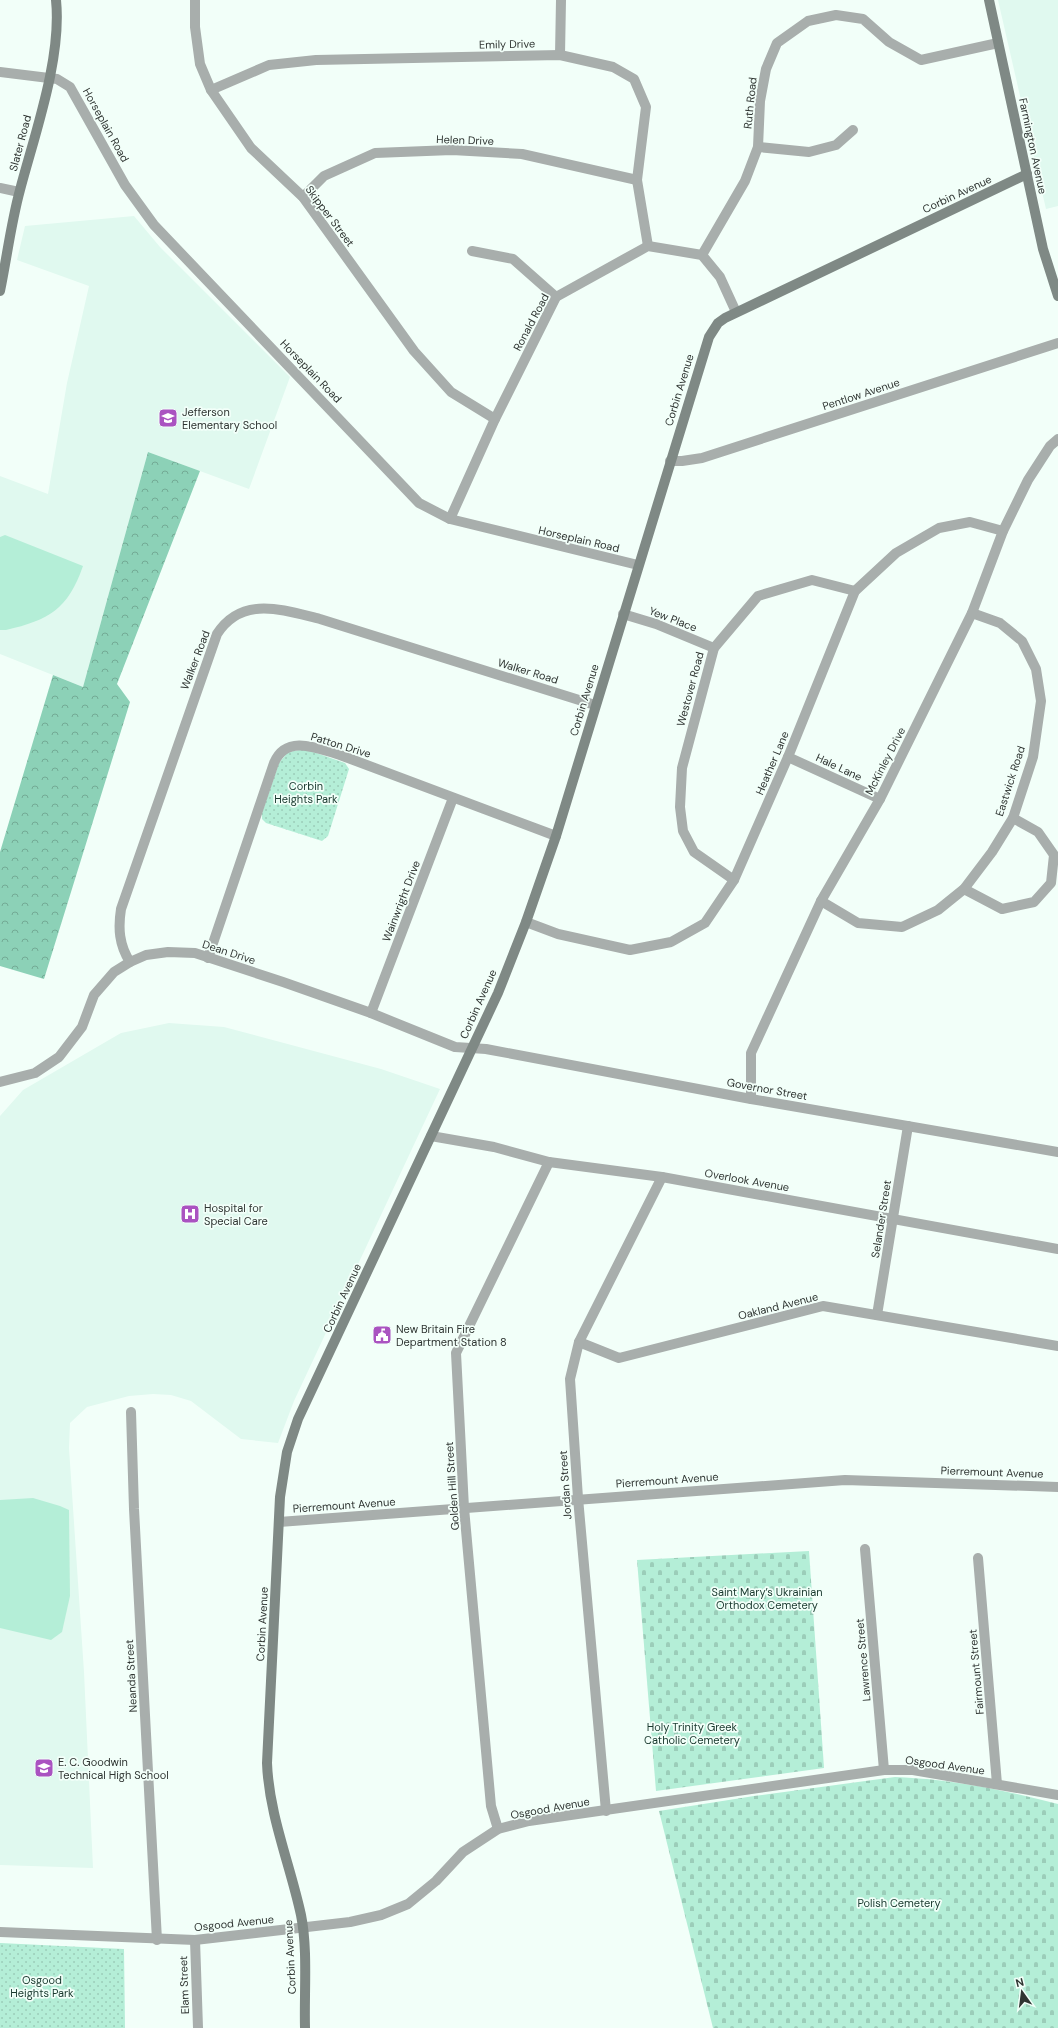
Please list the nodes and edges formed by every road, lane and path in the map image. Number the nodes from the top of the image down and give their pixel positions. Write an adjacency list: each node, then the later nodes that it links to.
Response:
1 (56, 0): 8 (main road, Slater Road)
2 (195, 0): 9 (street, Skipper Street)
3 (561, 0): 6 (street)
4 (990, 0): 5 (main road, Farmington Avenue)
5 (998, 43): 11 (street, Ruth Road); 12 (main road, Farmington Avenue)
6 (560, 55): 9 (street, Emily Drive); 13 (street, Emily Drive)
7 (0, 72): 8 (street, Horseplain Road)
8 (48, 78): 15 (main road, Slater Road); 28 (street, Horseplain Road)
9 (211, 90): 16 (street, Skipper Street)
10 (853, 130): 11 (street)
11 (758, 147): 19 (street, Ruth Road)
12 (1027, 174): 21 (main road, Farmington Avenue); 23 (main road, Corbin Avenue)
13 (637, 180): 16 (street, Helen Drive); 17 (street, Emily Drive)
14 (0, 188): 15 (street)
15 (19, 192): 20 (main road, Slater Road)
16 (303, 197): 25 (street, Skipper Street)
17 (648, 246): 19 (street); 22 (street, Ronald Road)
18 (472, 251): 22 (street)
19 (702, 255): 23 (street)
20 (0, 291)
21 (1058, 296)
22 (556, 297): 25 (street, Ronald Road)
23 (736, 312): 27 (main road, Corbin Avenue)
24 (1058, 343): 27 (street, Pentlow Avenue)
25 (495, 419): 28 (street, Ronald Road)
26 (1058, 438): 29 (street, McKinley Drive)
27 (670, 461): 30 (main road, Corbin Avenue)
28 (450, 519): 30 (street, Horseplain Road)
29 (1003, 531): 31 (street, Heather Lane); 32 (street, McKinley Drive)
30 (638, 565): 33 (main road, Corbin Avenue)
31 (855, 591): 34 (street, Westover Road); 36 (street, Heather Lane)
32 (972, 613): 38 (street, McKinley Drive); 39 (street, Eastwick Road)
33 (623, 614): 34 (street, Yew Place); 35 (main road, Corbin Avenue)
34 (714, 648): 41 (street, Westover Road)
35 (595, 705): 40 (main road, Corbin Avenue); 46 (street, Walker Road)
36 (788, 757): 38 (street, Hale Lane); 41 (street, Heather Lane)
37 (453, 798): 40 (street, Patton Drive); 45 (street, Patton Drive); 47 (street, Wainwright Drive)
38 (880, 799): 43 (street, McKinley Drive)
39 (1013, 818): 42 (street, Eastwick Road); 42 (street)
40 (556, 836): 44 (main road, Corbin Avenue)
41 (734, 880): 44 (street, Heather Lane)
42 (964, 889): 43 (street, Eastwick Road)
43 (821, 901): 50 (street, McKinley Drive)
44 (526, 922): 48 (main road, Corbin Avenue)
45 (208, 958): 46 (street, Dean Drive); 47 (street, Dean Drive)
46 (130, 962): 49 (street, Dean Drive)
47 (371, 1013): 48 (street, Dean Drive)
48 (472, 1049): 50 (street, Governor Street); 52 (main road, Corbin Avenue)
49 (0, 1082)
50 (750, 1099): 51 (street, Governor Street)
51 (908, 1126): 53 (street, Governor Street); 56 (street, Selander Street)
52 (431, 1136): 54 (street, Overlook Avenue); 65 (main road, Corbin Avenue)
53 (1058, 1152)
54 (549, 1162): 55 (street, Overlook Avenue); 64 (street, Golden Hill Street)
55 (662, 1177): 56 (street, Overlook Avenue); 59 (street, Jordan Street)
56 (893, 1218): 57 (street, Overlook Avenue); 58 (street, Selander Street)
57 (1058, 1249)
58 (877, 1315): 59 (street, Oakland Avenue); 60 (street, Oakland Avenue)
59 (579, 1342): 63 (street, Jordan Street)
60 (1058, 1346)
61 (131, 1412): 75 (street, Neanda Street)
62 (1058, 1487): 63 (street, Pierremount Avenue)
63 (578, 1498): 64 (street, Pierremount Avenue); 71 (street, Jordan Street)
64 (464, 1508): 65 (street, Pierremount Avenue); 72 (street, Golden Hill Street)
65 (279, 1522): 73 (main road, Corbin Avenue)
66 (866, 1549): 68 (street, Lawrence Street)
67 (978, 1558): 69 (street, Fairmount Street)
68 (884, 1770): 69 (street, Osgood Avenue); 71 (street, Osgood Avenue)
69 (997, 1784): 70 (street, Osgood Avenue)
70 (1058, 1795)
71 (606, 1810): 72 (street, Osgood Avenue)
72 (498, 1829): 73 (street, Osgood Avenue)
73 (302, 1928): 76 (street, Osgood Avenue); 78 (main road, Corbin Avenue)
74 (0, 1932): 75 (street, Osgood Avenue)
75 (157, 1940): 76 (street, Osgood Avenue)
76 (194, 1940): 77 (street, Elam Street)
77 (198, 2028)
78 (305, 2028)

